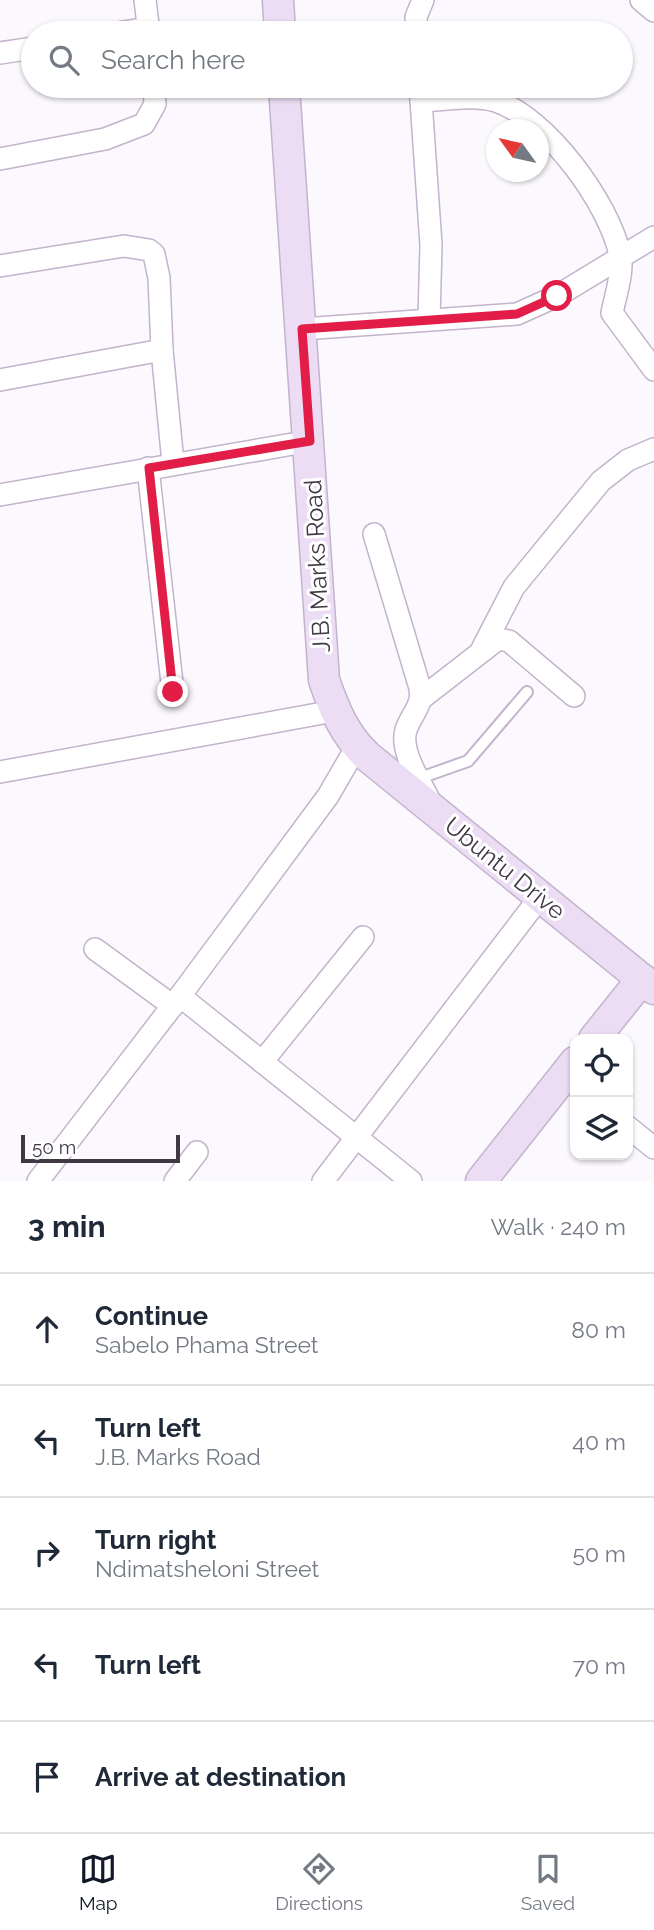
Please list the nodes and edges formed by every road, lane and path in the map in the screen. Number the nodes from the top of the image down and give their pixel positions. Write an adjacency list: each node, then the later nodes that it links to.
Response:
1 (145, 0): 6 (street)
2 (278, 0): 7 (street)
3 (423, 0): 8 (street)
4 (642, 0): 5 (street)
5 (654, 11)
6 (148, 21)
7 (279, 21)
8 (416, 21)
9 (21, 50): 10 (street)
10 (0, 53)
11 (155, 98): 15 (street)
12 (285, 98): 20 (street, J.B. Marks Road)
13 (421, 98): 19 (street)
14 (481, 98): 17 (street)
15 (0, 159)
16 (654, 237): 17 (street)
17 (621, 257): 19 (street); 22 (street)
18 (0, 266): 21 (street)
19 (429, 319): 20 (street)
20 (302, 329): 24 (street, J.B. Marks Road)
21 (162, 349): 23 (street); 26 (street)
22 (649, 357)
23 (0, 380)
24 (310, 441): 26 (street); 35 (street, J.B. Marks Road)
25 (654, 449): 30 (street)
26 (173, 463): 27 (street)
27 (149, 468): 28 (street); 31 (street)
28 (0, 495)
29 (374, 534): 34 (street)
30 (482, 649): 33 (street); 34 (street)
31 (173, 692)
32 (527, 692): 38 (lane)
33 (574, 696)
34 (422, 698): 38 (street)
35 (334, 711): 36 (street, J.B. Marks Road); 37 (street)
36 (357, 746): 39 (street, Ubuntu Drive); 44 (street)
37 (0, 772)
38 (419, 778): 39 (street)
39 (433, 810): 40 (street, Ubuntu Drive)
40 (540, 897): 43 (street, Ubuntu Drive); 49 (street)
41 (363, 937): 46 (street)
42 (94, 949): 44 (street)
43 (648, 984): 45 (street)
44 (177, 1001): 46 (street); 52 (street)
45 (599, 1034)
46 (262, 1062): 49 (street)
47 (570, 1076): 56 (street)
48 (633, 1131): 50 (street)
49 (356, 1137): 54 (street); 55 (street)
50 (654, 1148)
51 (197, 1152): 53 (street)
52 (38, 1181)
53 (175, 1181)
54 (323, 1181)
55 (411, 1181)
56 (481, 1181)

